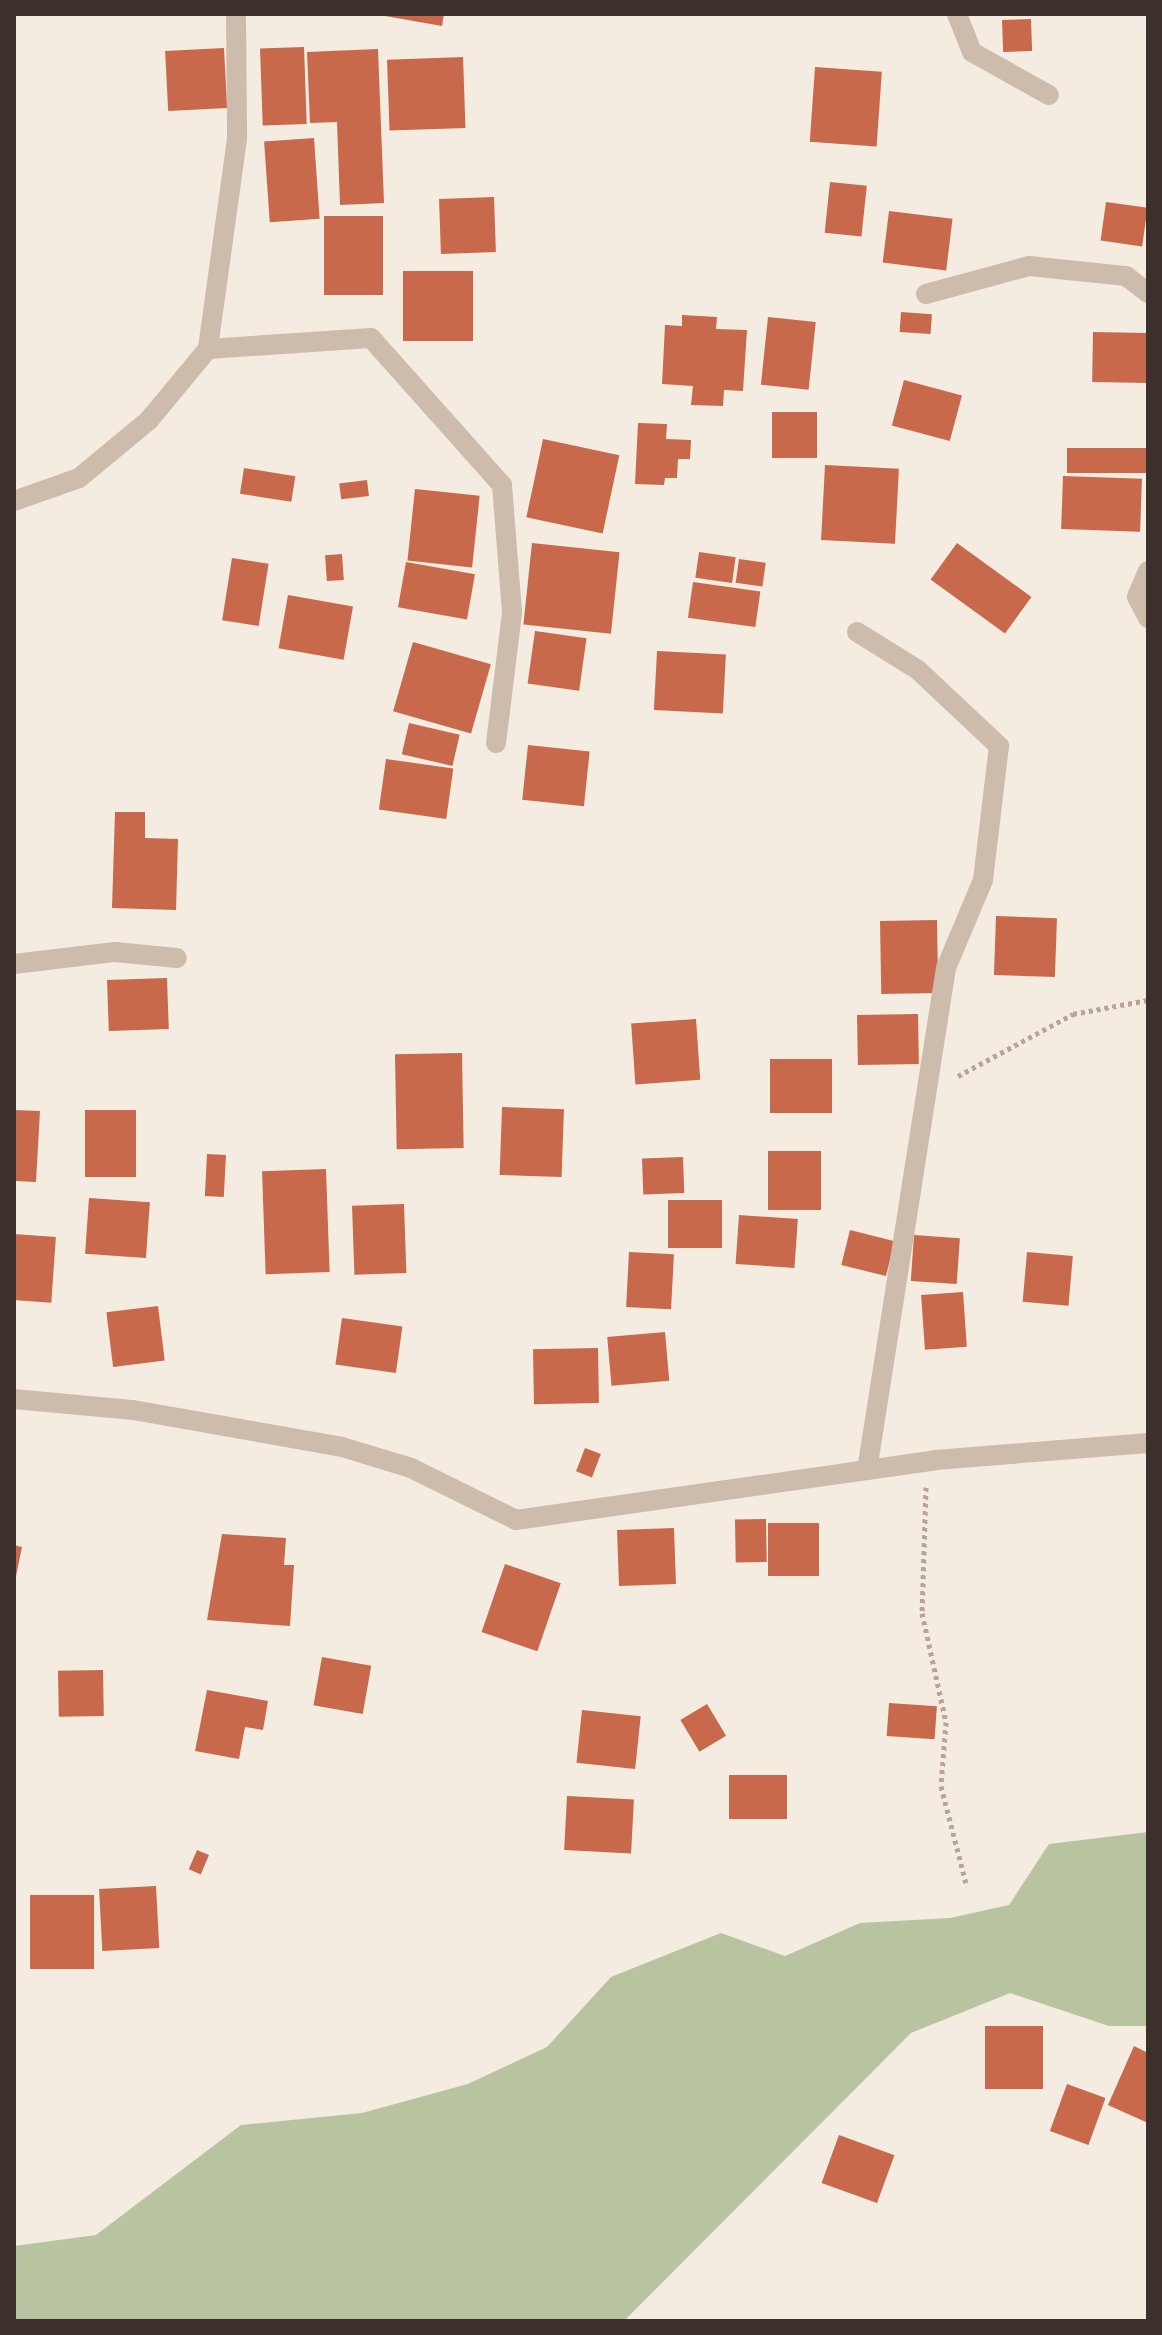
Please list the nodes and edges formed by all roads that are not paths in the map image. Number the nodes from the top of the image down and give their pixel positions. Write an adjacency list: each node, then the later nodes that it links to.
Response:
1 (236, 14): 6 (street)
2 (957, 14): 3 (street)
3 (1049, 95)
4 (1148, 293): 5 (street)
5 (926, 294)
6 (208, 349): 7 (street); 11 (street)
7 (14, 501)
8 (1148, 571): 9 (street)
9 (1148, 618)
10 (857, 632): 16 (street)
11 (496, 743)
12 (177, 958): 13 (street)
13 (14, 964)
14 (14, 1399): 16 (street)
15 (1148, 1443): 16 (street)
16 (867, 1470)

